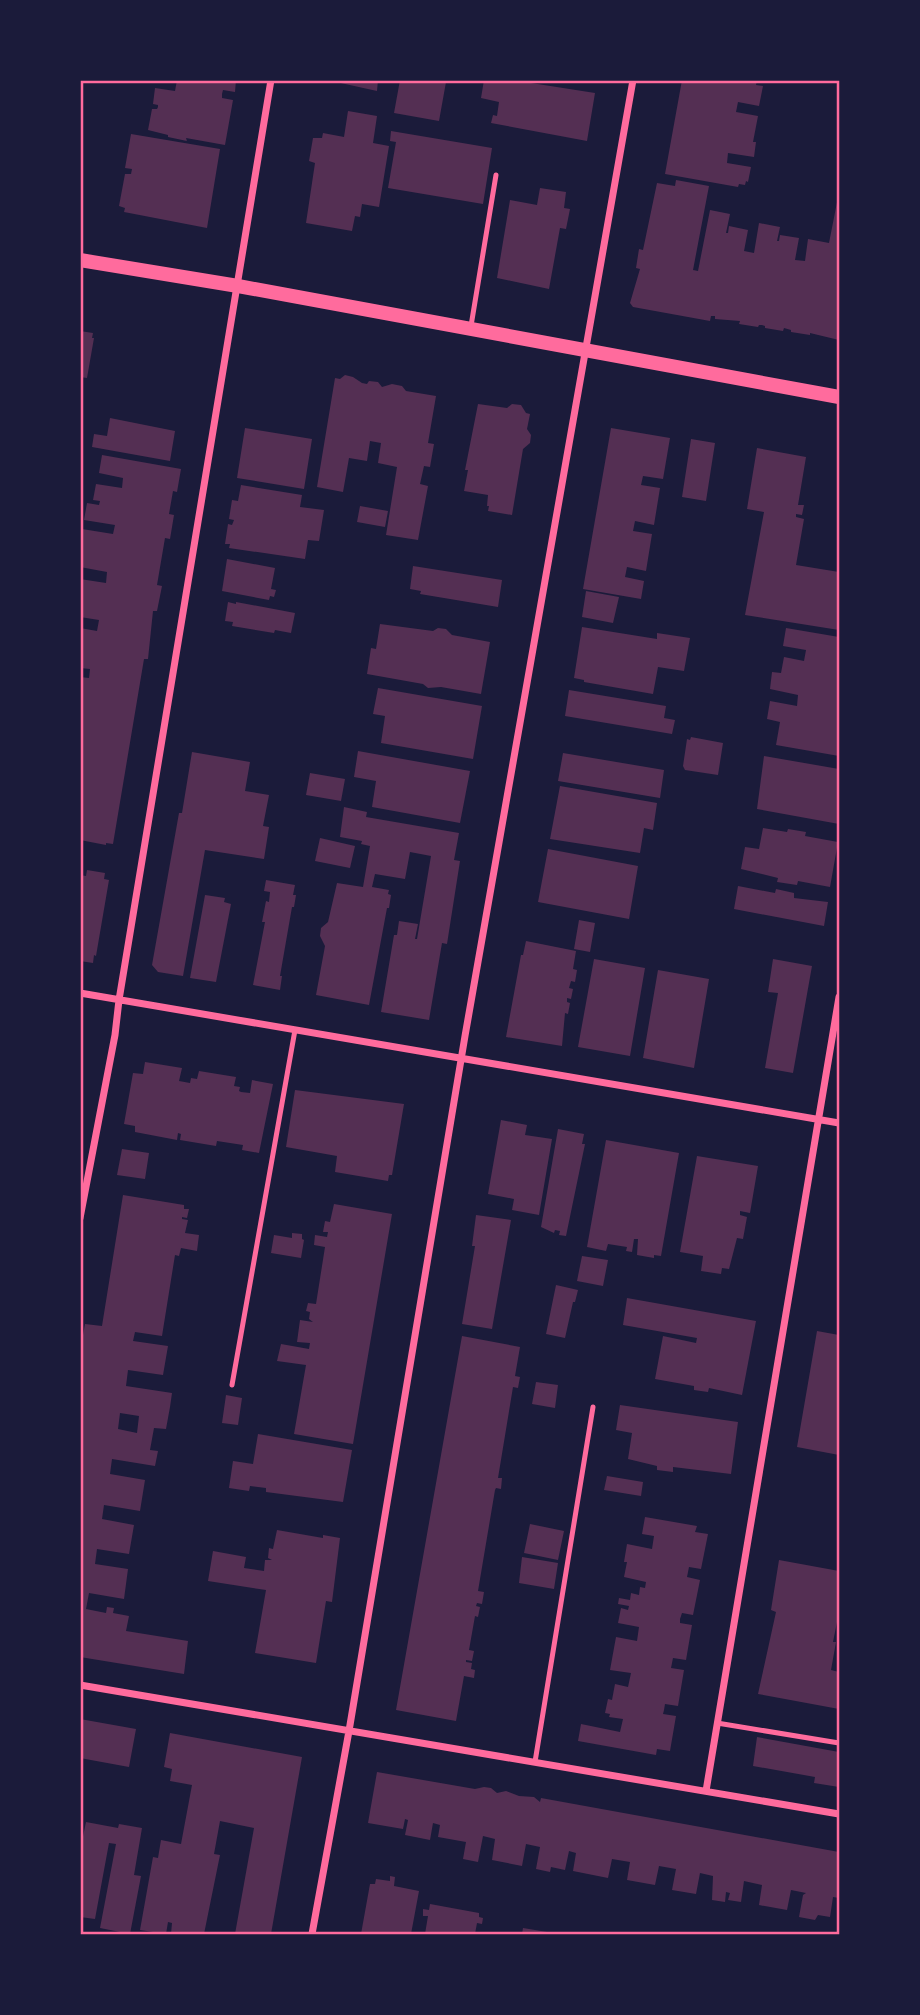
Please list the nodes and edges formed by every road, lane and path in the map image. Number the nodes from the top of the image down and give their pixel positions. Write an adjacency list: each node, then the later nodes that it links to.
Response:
1 (271, 80): 5 (street)
2 (632, 80): 7 (street)
3 (496, 175): 6 (lane)
4 (80, 260): 5 (main road)
5 (238, 286): 6 (main road); 11 (street)
6 (471, 329): 7 (main road)
7 (585, 351): 8 (main road); 13 (street)
8 (839, 397)
9 (80, 993): 11 (street)
10 (839, 997): 14 (street)
11 (119, 1000): 12 (street); 16 (street)
12 (295, 1030): 13 (street); 17 (lane)
13 (461, 1059): 14 (street); 21 (street)
14 (817, 1119): 15 (street); 20 (street)
15 (839, 1123)
16 (80, 1218)
17 (232, 1385)
18 (593, 1407): 23 (lane)
19 (80, 1685): 21 (street)
20 (717, 1723): 22 (lane); 24 (street)
21 (349, 1731): 23 (street); 26 (street)
22 (839, 1743)
23 (535, 1762): 24 (street)
24 (706, 1791): 25 (street)
25 (839, 1814)
26 (312, 1934)

